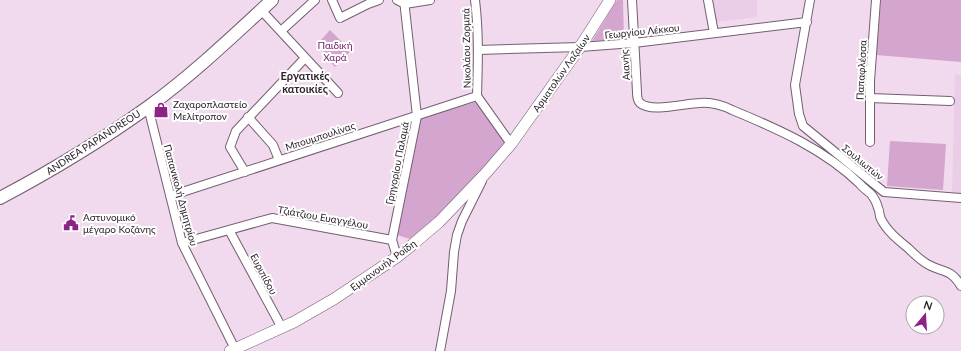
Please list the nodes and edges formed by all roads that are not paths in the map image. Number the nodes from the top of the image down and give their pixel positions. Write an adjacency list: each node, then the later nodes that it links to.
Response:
1 (272, 0): 14 (main road, ANDREA PAPANDREOU)
2 (315, 0): 16 (street)
3 (332, 0): 4 (street)
4 (379, 0)
5 (397, 0): 13 (street)
6 (430, 0): 13 (street)
7 (475, 0): 20 (street, Νικολάου Ζορμπά)
8 (610, 0): 19 (street, Αρματολών Λαζαίων)
9 (632, 0): 18 (street, Αιανής)
10 (708, 0): 17 (street)
11 (810, 0): 15 (street)
12 (876, 0): 24 (street, Παπαφλέσσα)
13 (405, 2): 27 (street, Γρηγορίου Παλαμά)
14 (261, 10): 16 (street); 26 (main road, ANDREA PAPANDREOU)
15 (807, 22): 17 (street, Γεωργίου Λέκκου); 34 (street, Σουλιωτών)
16 (281, 31): 21 (street)
17 (714, 33): 18 (street, Γεωργίου Λέκκου)
18 (634, 43): 19 (street, Γεωργίου Λέκκου); 38 (street, Αιανής)
19 (580, 47): 20 (street, Γεωργίου Λέκκου); 30 (street, Αρματολών Λαζαίων)
20 (478, 50): 23 (street, Νικολάου Ζορμπά)
21 (305, 58): 22 (street); 28 (street)
22 (338, 93)
23 (477, 96): 27 (street, Μπουμπουλίνας); 30 (street)
24 (870, 98): 25 (street); 29 (street, Παπαφλέσσα)
25 (950, 101)
26 (148, 107): 35 (street, Παπανικολή Δημητρίου); 36 (main road, ANDREA PAPANDREOU)
27 (417, 116): 31 (street, Μπουμπουλίνας); 40 (street, Γρηγορίου Παλαμά)
28 (248, 117): 31 (street); 32 (street)
29 (870, 142)
30 (511, 144): 33 (street, Εμμανουήλ Ροΐδη)
31 (279, 160): 32 (street, Μπουμπουλίνας)
32 (245, 172): 35 (street, Μπουμπουλίνας)
33 (486, 173): 42 (street, Εμμανουήλ Ροΐδη); 46 (street)
34 (884, 192): 37 (street, Σουλιωτών); 38 (street)
35 (170, 196): 41 (street, Παπανικολή Δημητρίου)
36 (0, 198)
37 (961, 198)
38 (878, 207): 43 (street)
39 (229, 230): 40 (street, Τζιάτζιου Ευαγγέλου); 41 (street, Τζιάτζιου Ευαγγέλου); 44 (street, Ευριπίδου)
40 (392, 240): 42 (street, Γρηγορίου Παλαμά)
41 (182, 243): 45 (street, Παπανικολή Δημητρίου)
42 (397, 257): 44 (street, Εμμανουήλ Ροΐδη)
43 (961, 286)
44 (282, 328): 45 (street, Εμμανουήλ Ροΐδη)
45 (232, 350)
46 (440, 351)

